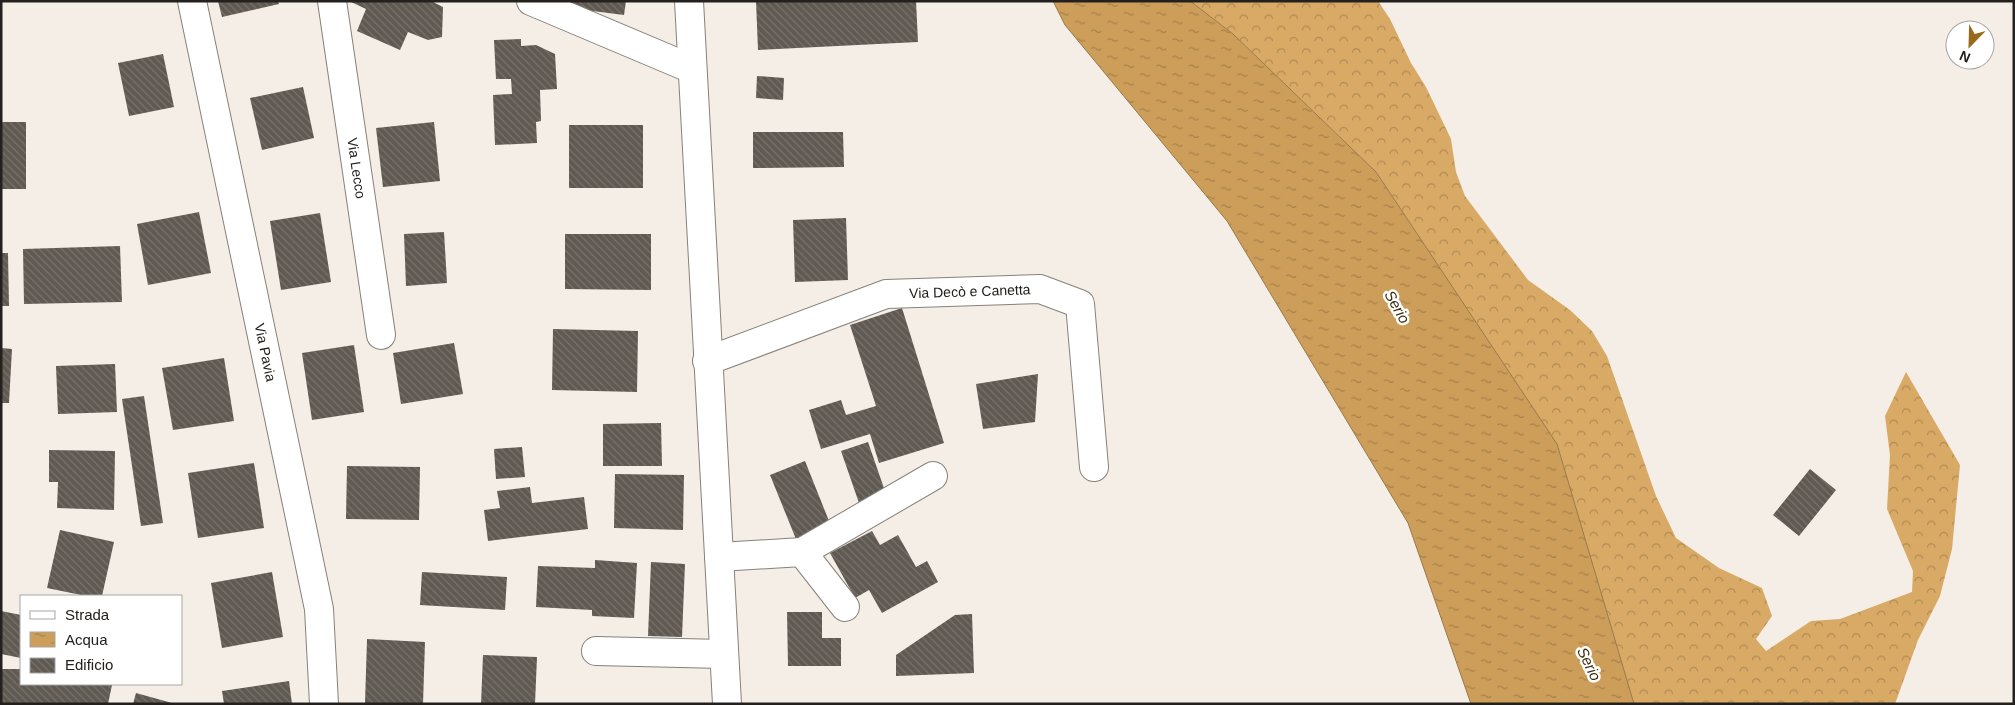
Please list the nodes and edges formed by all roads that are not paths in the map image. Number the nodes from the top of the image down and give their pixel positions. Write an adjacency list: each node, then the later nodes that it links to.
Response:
1 (192, 1): 15 (street, Via Pavia)
2 (332, 1): 6 (street, Via Lecco)
3 (531, 1): 5 (street)
4 (689, 1): 5 (street)
5 (692, 69): 7 (street)
6 (381, 335)
7 (707, 360): 8 (street, Via Decò e Canetta); 11 (street)
8 (1094, 467)
9 (934, 476): 10 (street)
10 (802, 552): 11 (street); 12 (street)
11 (719, 557): 14 (street)
12 (845, 607)
13 (596, 651): 14 (street)
14 (724, 654): 16 (street)
15 (324, 704)
16 (727, 704)

